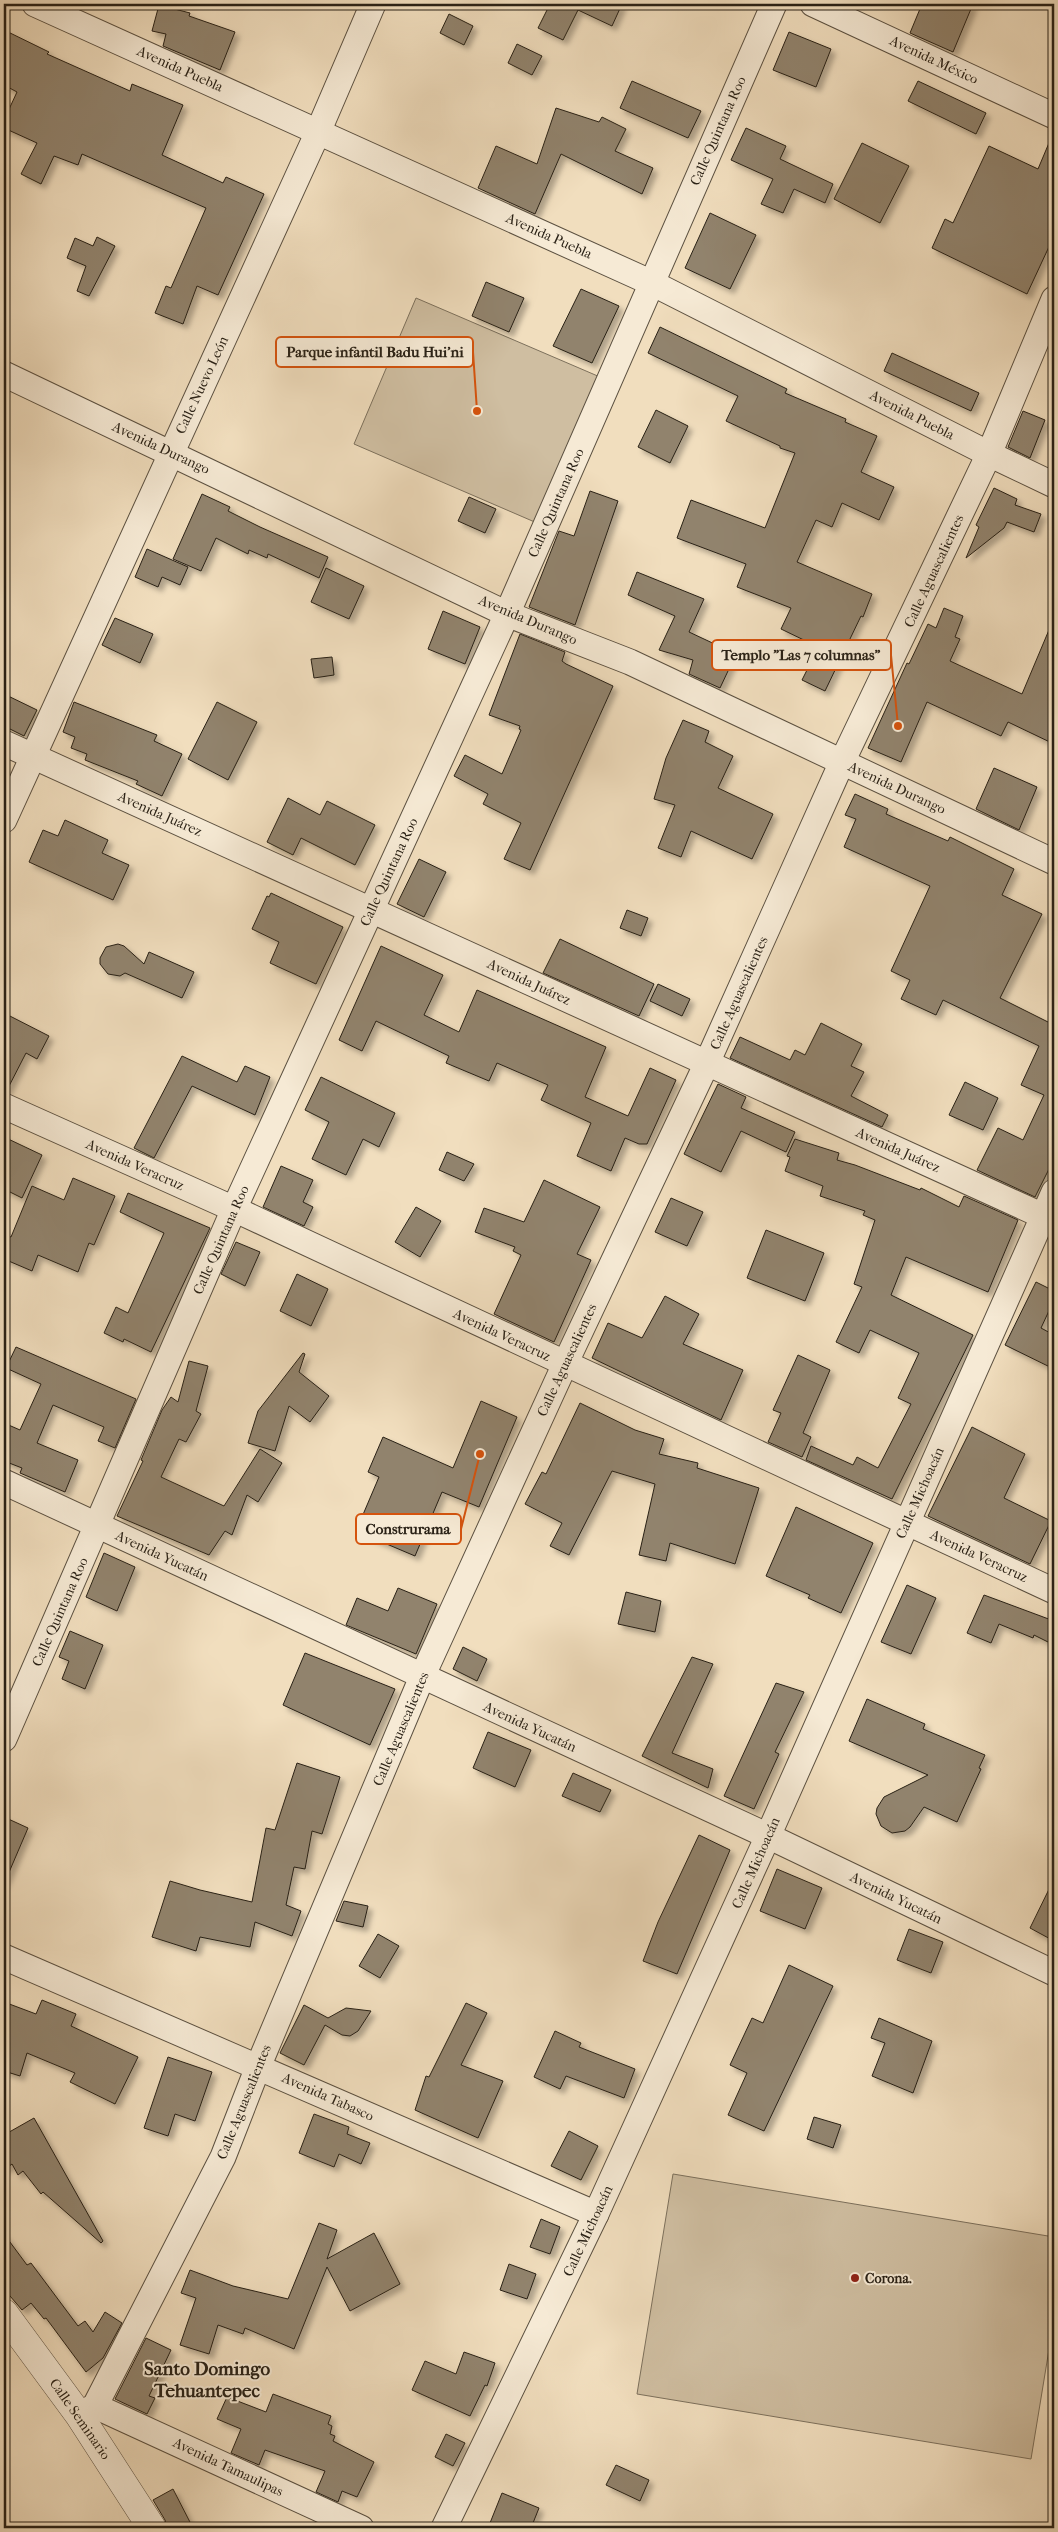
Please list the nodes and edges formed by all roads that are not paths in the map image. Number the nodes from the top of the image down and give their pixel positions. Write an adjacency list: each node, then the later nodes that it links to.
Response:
1 (35, 4): 6 (street, Avenida Puebla)
2 (373, 4): 6 (street, Calle Nuevo León)
3 (774, 4): 7 (street, Calle Quintana Roo)
4 (813, 4): 5 (street, Avenida México)
5 (1054, 116)
6 (318, 132): 7 (street, Avenida Puebla); 10 (street, Calle Nuevo León)
7 (652, 283): 11 (street, Avenida Puebla); 13 (street, Calle Quintana Roo)
8 (1054, 299): 11 (street, Calle Aguascalientes)
9 (4, 374): 10 (street, Avenida Durango)
10 (171, 452): 13 (street, Avenida Durango); 15 (street, Calle Nuevo León)
11 (989, 454): 12 (street, Avenida Puebla); 16 (street, Calle Aguascalientes)
12 (1054, 485)
13 (507, 614): 16 (street, Avenida Durango); 19 (street, Calle Quintana Roo)
14 (4, 743): 15 (street, Avenida Juárez)
15 (34, 757): 17 (street, Calle Nuevo León); 19 (street, Avenida Juárez)
16 (842, 762): 18 (street, Avenida Durango); 20 (street, Calle Aguascalientes)
17 (4, 820)
18 (1054, 862)
19 (372, 910): 20 (street, Avenida Juárez); 23 (street, Calle Quintana Roo)
20 (707, 1063): 24 (street, Avenida Juárez); 25 (street, Calle Aguascalientes)
21 (4, 1106): 23 (street, Avenida Veracruz)
22 (1054, 1192): 24 (street, Calle Michoacán)
23 (234, 1209): 25 (street, Avenida Veracruz); 28 (street, Calle Quintana Roo)
24 (1049, 1218): 27 (street, Calle Michoacán)
25 (564, 1364): 27 (street, Avenida Veracruz); 30 (street, Calle Aguascalientes)
26 (4, 1482): 28 (street, Avenida Yucatán)
27 (906, 1522): 29 (street, Avenida Veracruz); 32 (street, Calle Michoacán)
28 (98, 1525): 30 (street, Avenida Yucatán); 31 (street, Calle Quintana Roo)
29 (1054, 1591)
30 (422, 1677): 32 (street, Avenida Yucatán); 35 (street, Calle Aguascalientes)
31 (4, 1739)
32 (768, 1836): 34 (street, Avenida Yucatán); 36 (street, Calle Michoacán)
33 (4, 1957): 35 (street, Avenida Tabasco)
34 (1054, 1973)
35 (258, 2067): 36 (street, Avenida Tabasco); 38 (street, Calle Aguascalientes)
36 (596, 2214): 41 (street, Calle Michoacán)
37 (4, 2313): 38 (street, Calle Seminario)
38 (87, 2410): 39 (street, Calle Seminario); 40 (street, Avenida Tamaulipas)
39 (152, 2528)
40 (361, 2528)
41 (444, 2528)

